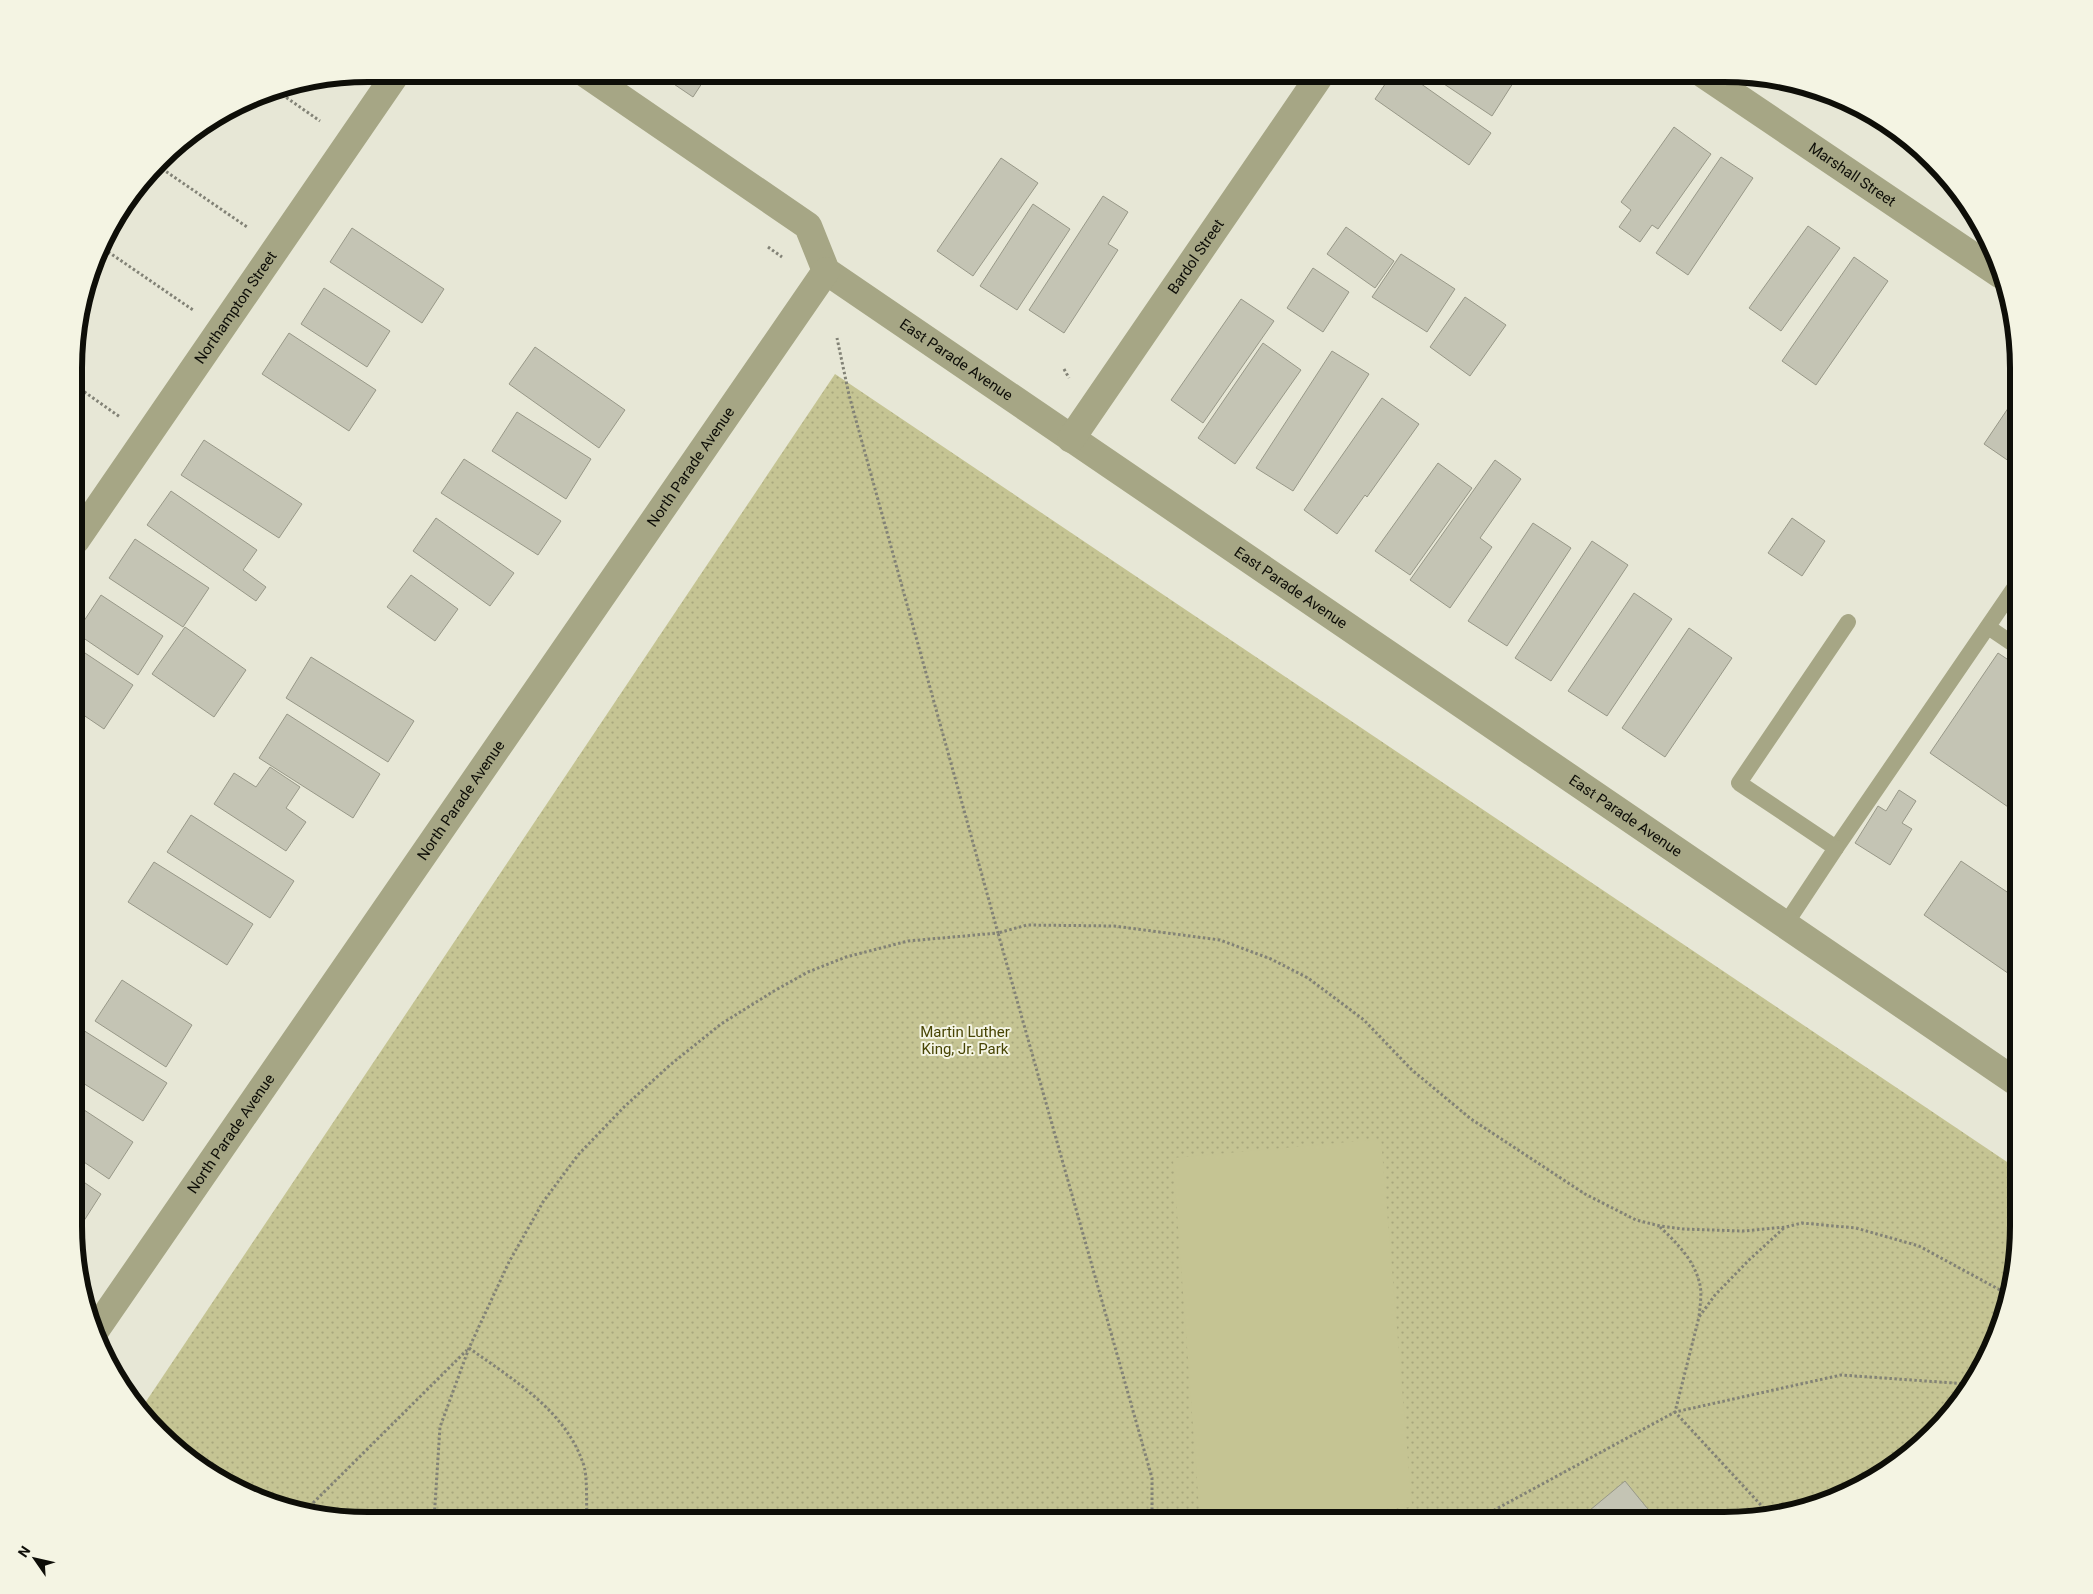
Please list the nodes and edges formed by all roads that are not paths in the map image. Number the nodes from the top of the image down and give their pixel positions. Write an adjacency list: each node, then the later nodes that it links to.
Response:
1 (391, 82): 8 (street, Northampton Street)
2 (598, 82): 6 (street)
3 (1316, 82): 7 (street, Bardol Street)
4 (1715, 82): 5 (street, Marshall Street)
5 (1993, 269)
6 (826, 272): 7 (street, East Parade Avenue); 16 (street, North Parade Avenue)
7 (1071, 439): 14 (street, East Parade Avenue)
8 (82, 531)
9 (2010, 594): 11 (lane)
10 (1848, 622): 13 (lane)
11 (1988, 627): 12 (lane); 13 (lane)
12 (2010, 642)
13 (1836, 848): 14 (lane)
14 (1785, 925): 15 (street, East Parade Avenue)
15 (2010, 1078)
16 (100, 1324)

